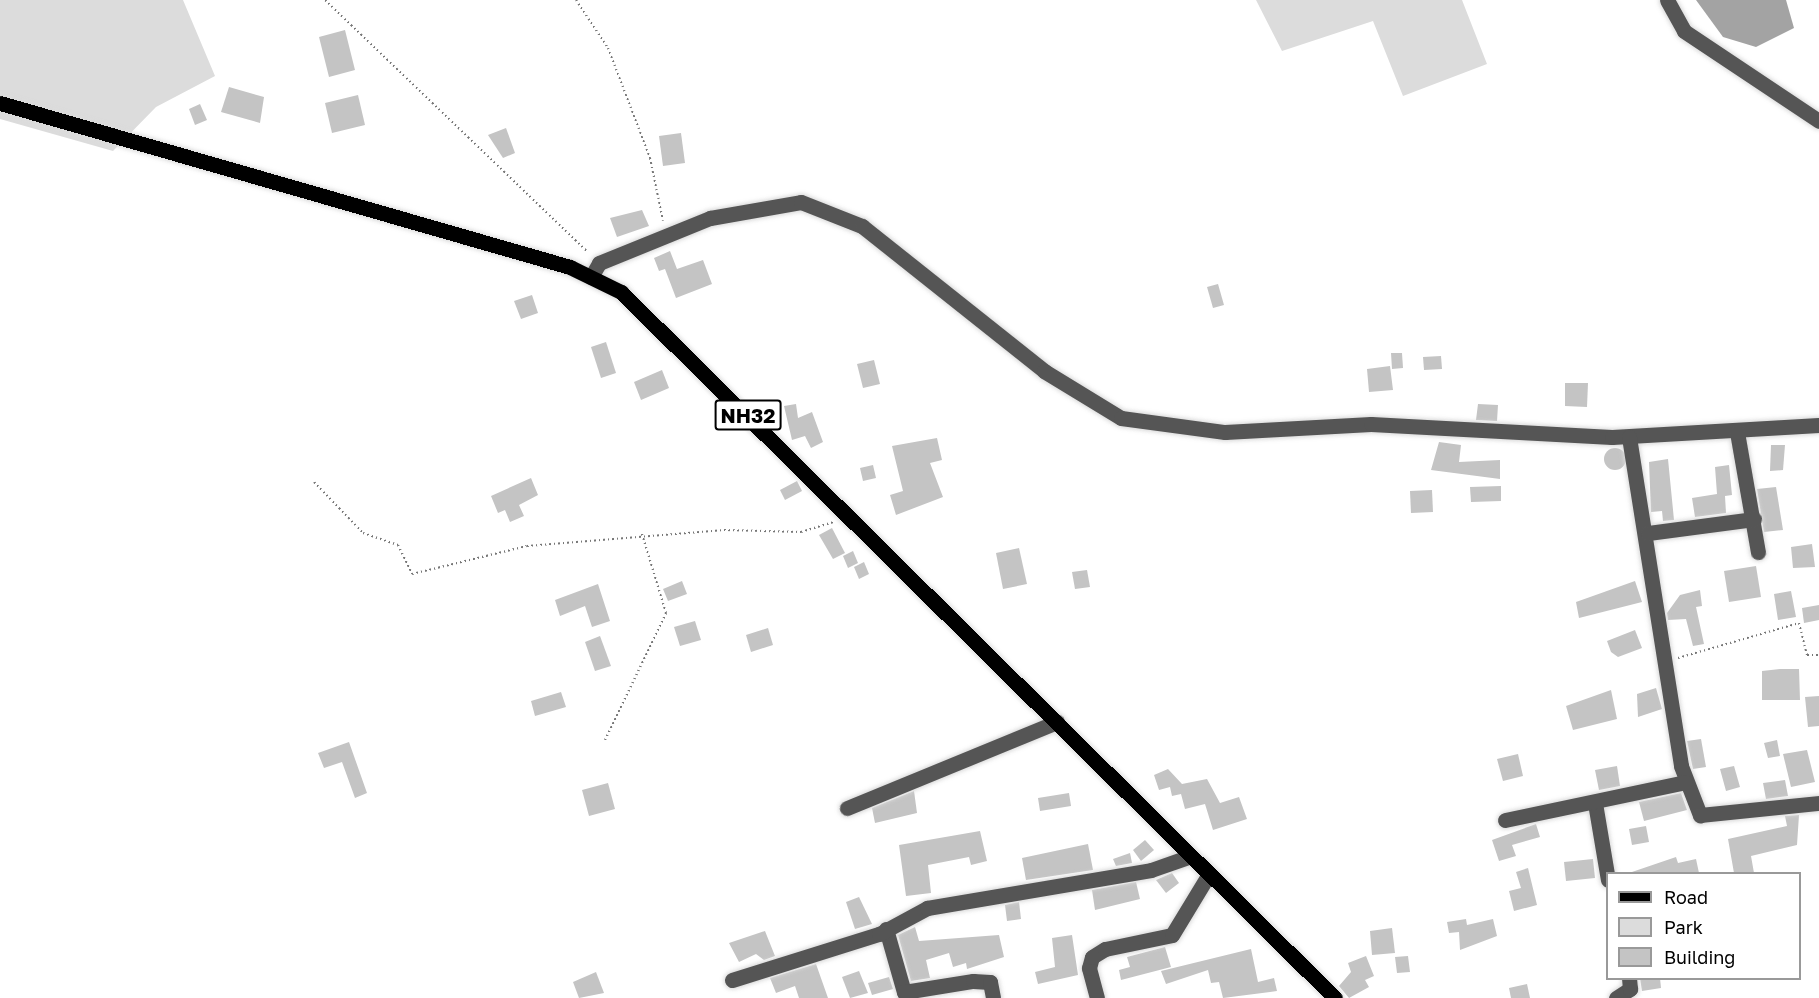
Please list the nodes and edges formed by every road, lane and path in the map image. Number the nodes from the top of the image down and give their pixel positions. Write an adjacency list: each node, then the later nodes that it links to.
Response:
1 (325, 0): 7 (path)
2 (576, 0): 6 (path)
3 (1667, 0): 5 (street)
4 (0, 102): 8 (main road, NH32)
5 (1819, 121)
6 (666, 235): 7 (street); 11 (street)
7 (599, 262): 8 (street)
8 (591, 276): 13 (main road, NH32)
9 (1819, 425): 10 (street)
10 (1737, 432): 11 (street); 14 (street)
11 (1629, 437): 15 (street)
12 (314, 482): 16 (path)
13 (848, 517): 16 (path); 20 (main road, NH32)
14 (1754, 519): 15 (street); 17 (street)
15 (1648, 533): 19 (street)
16 (642, 534): 21 (path)
17 (1758, 552)
18 (1819, 655): 19 (path)
19 (1666, 662): 22 (street)
20 (1057, 722): 25 (street); 27 (main road, NH32)
21 (605, 740)
22 (1685, 782): 23 (street); 24 (street)
23 (1594, 803): 26 (street); 28 (street)
24 (1819, 803)
25 (847, 808)
26 (1505, 820)
27 (1191, 856): 29 (main road, NH32); 30 (street)
28 (1607, 872)
29 (1209, 874): 35 (street); 36 (main road, NH32)
30 (886, 929): 31 (street); 33 (street)
31 (732, 980)
32 (1629, 980): 37 (street)
33 (900, 995): 34 (street)
34 (993, 998)
35 (1097, 998)
36 (1335, 998)
37 (1616, 998)

